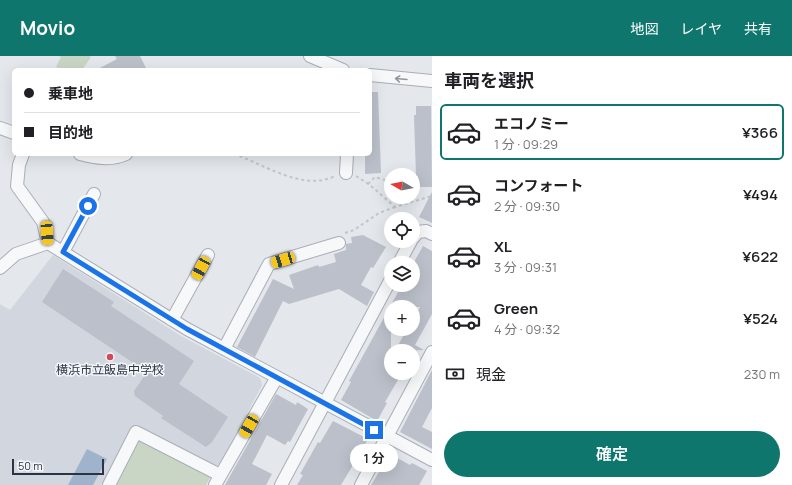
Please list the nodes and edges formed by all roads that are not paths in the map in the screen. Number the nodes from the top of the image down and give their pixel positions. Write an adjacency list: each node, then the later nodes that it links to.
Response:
1 (310, 56): 2 (street)
2 (338, 68)
3 (372, 75): 4 (street, one-way to 3)
4 (432, 81)
5 (0, 128): 6 (street)
6 (12, 132)
7 (22, 156): 16 (street)
8 (88, 156): 9 (street)
9 (122, 156)
10 (347, 156): 11 (street)
11 (346, 173)
12 (94, 194): 17 (street)
13 (420, 232): 14 (street)
14 (432, 234)
15 (341, 238): 22 (street)
16 (48, 243): 17 (street); 19 (street)
17 (63, 252): 21 (street)
18 (208, 255): 21 (street)
19 (0, 268)
20 (384, 291): 25 (street)
21 (172, 320): 22 (street)
22 (224, 349): 24 (street)
23 (432, 352): 26 (street)
24 (277, 377): 25 (street); 28 (street)
25 (324, 402): 26 (street); 30 (street)
26 (387, 436): 27 (street); 31 (street)
27 (432, 460)
28 (218, 480): 29 (street)
29 (109, 485)
30 (281, 485)
31 (361, 485)

